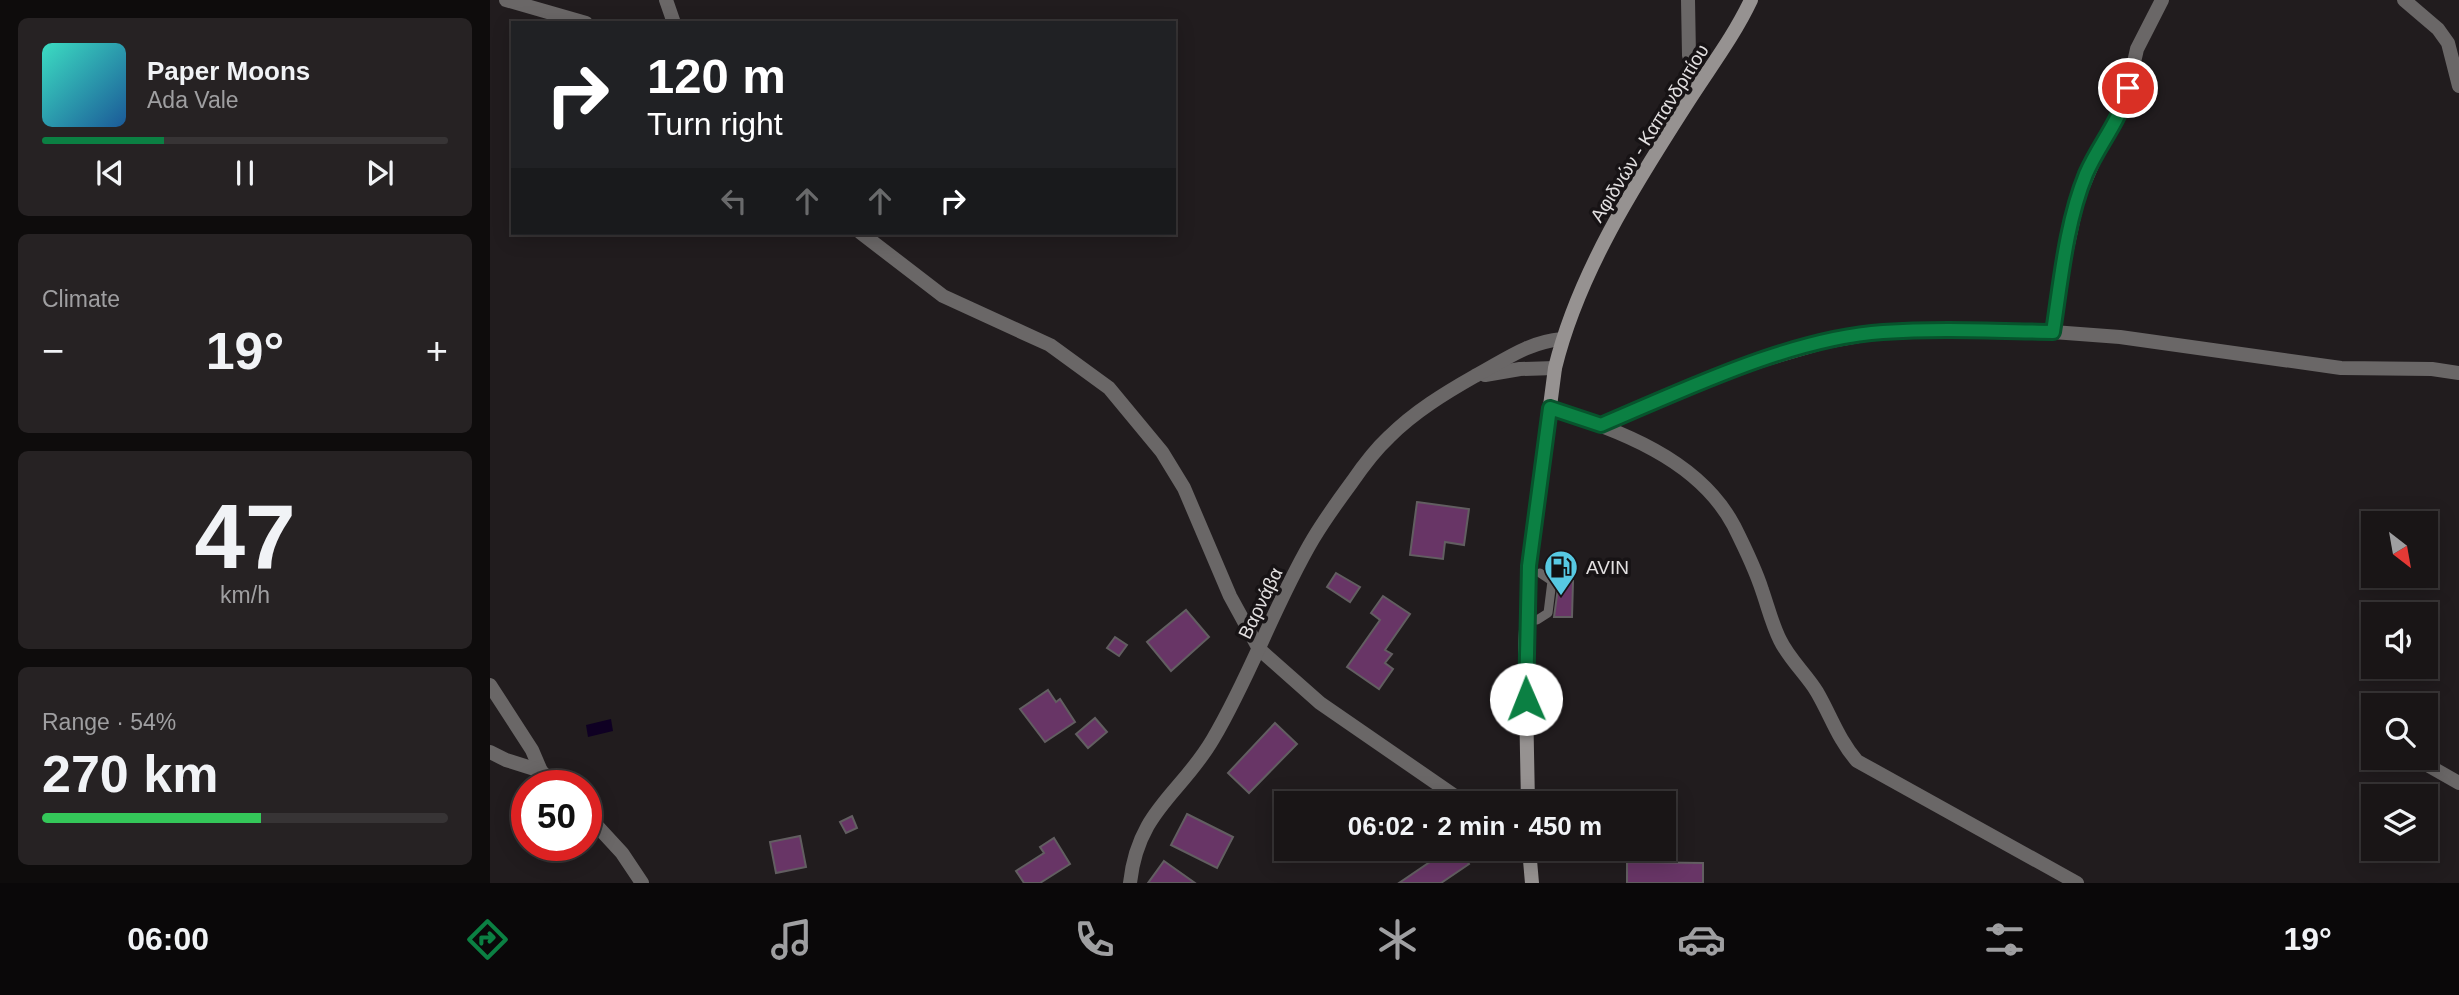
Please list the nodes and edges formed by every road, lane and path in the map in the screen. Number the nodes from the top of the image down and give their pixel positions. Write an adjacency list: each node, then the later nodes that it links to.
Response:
1 (506, 0): 7 (street)
2 (666, 0): 8 (street)
3 (1688, 0): 9 (street)
4 (1751, 0): 9 (main road, Αφιδνών - Καπανδριτίου)
5 (2162, 0): 12 (street)
6 (2403, 0): 10 (street)
7 (579, 21)
8 (673, 21)
9 (1698, 86): 13 (main road, Αφιδνών - Καπανδριτίου)
10 (2459, 86)
11 (864, 235): 21 (street)
12 (2053, 332): 15 (street); 18 (street)
13 (1562, 339): 14 (main road, Αφιδνών - Καπανδριτίου); 16 (street, Βαρνάβα)
14 (1555, 368): 16 (street, Βαρνάβα); 17 (main road, Αφιδνών - Καπανδριτίου)
15 (2459, 373)
16 (1474, 377): 21 (street, Βαρνάβα)
17 (1550, 408): 18 (street); 29 (main road, Αφιδνών - Καπανδριτίου)
18 (1601, 425): 35 (street)
19 (1541, 573): 20 (lane)
20 (1537, 620)
21 (1259, 649): 28 (street); 33 (street, Βαρνάβα)
22 (490, 685): 25 (street)
23 (490, 752): 24 (street)
24 (538, 770)
25 (541, 770)
26 (2436, 770): 27 (street)
27 (2459, 783)
28 (1448, 791)
29 (1528, 791)
30 (602, 831): 32 (street)
31 (1529, 861): 34 (main road)
32 (642, 883)
33 (1130, 883)
34 (1532, 883)
35 (2077, 883)

